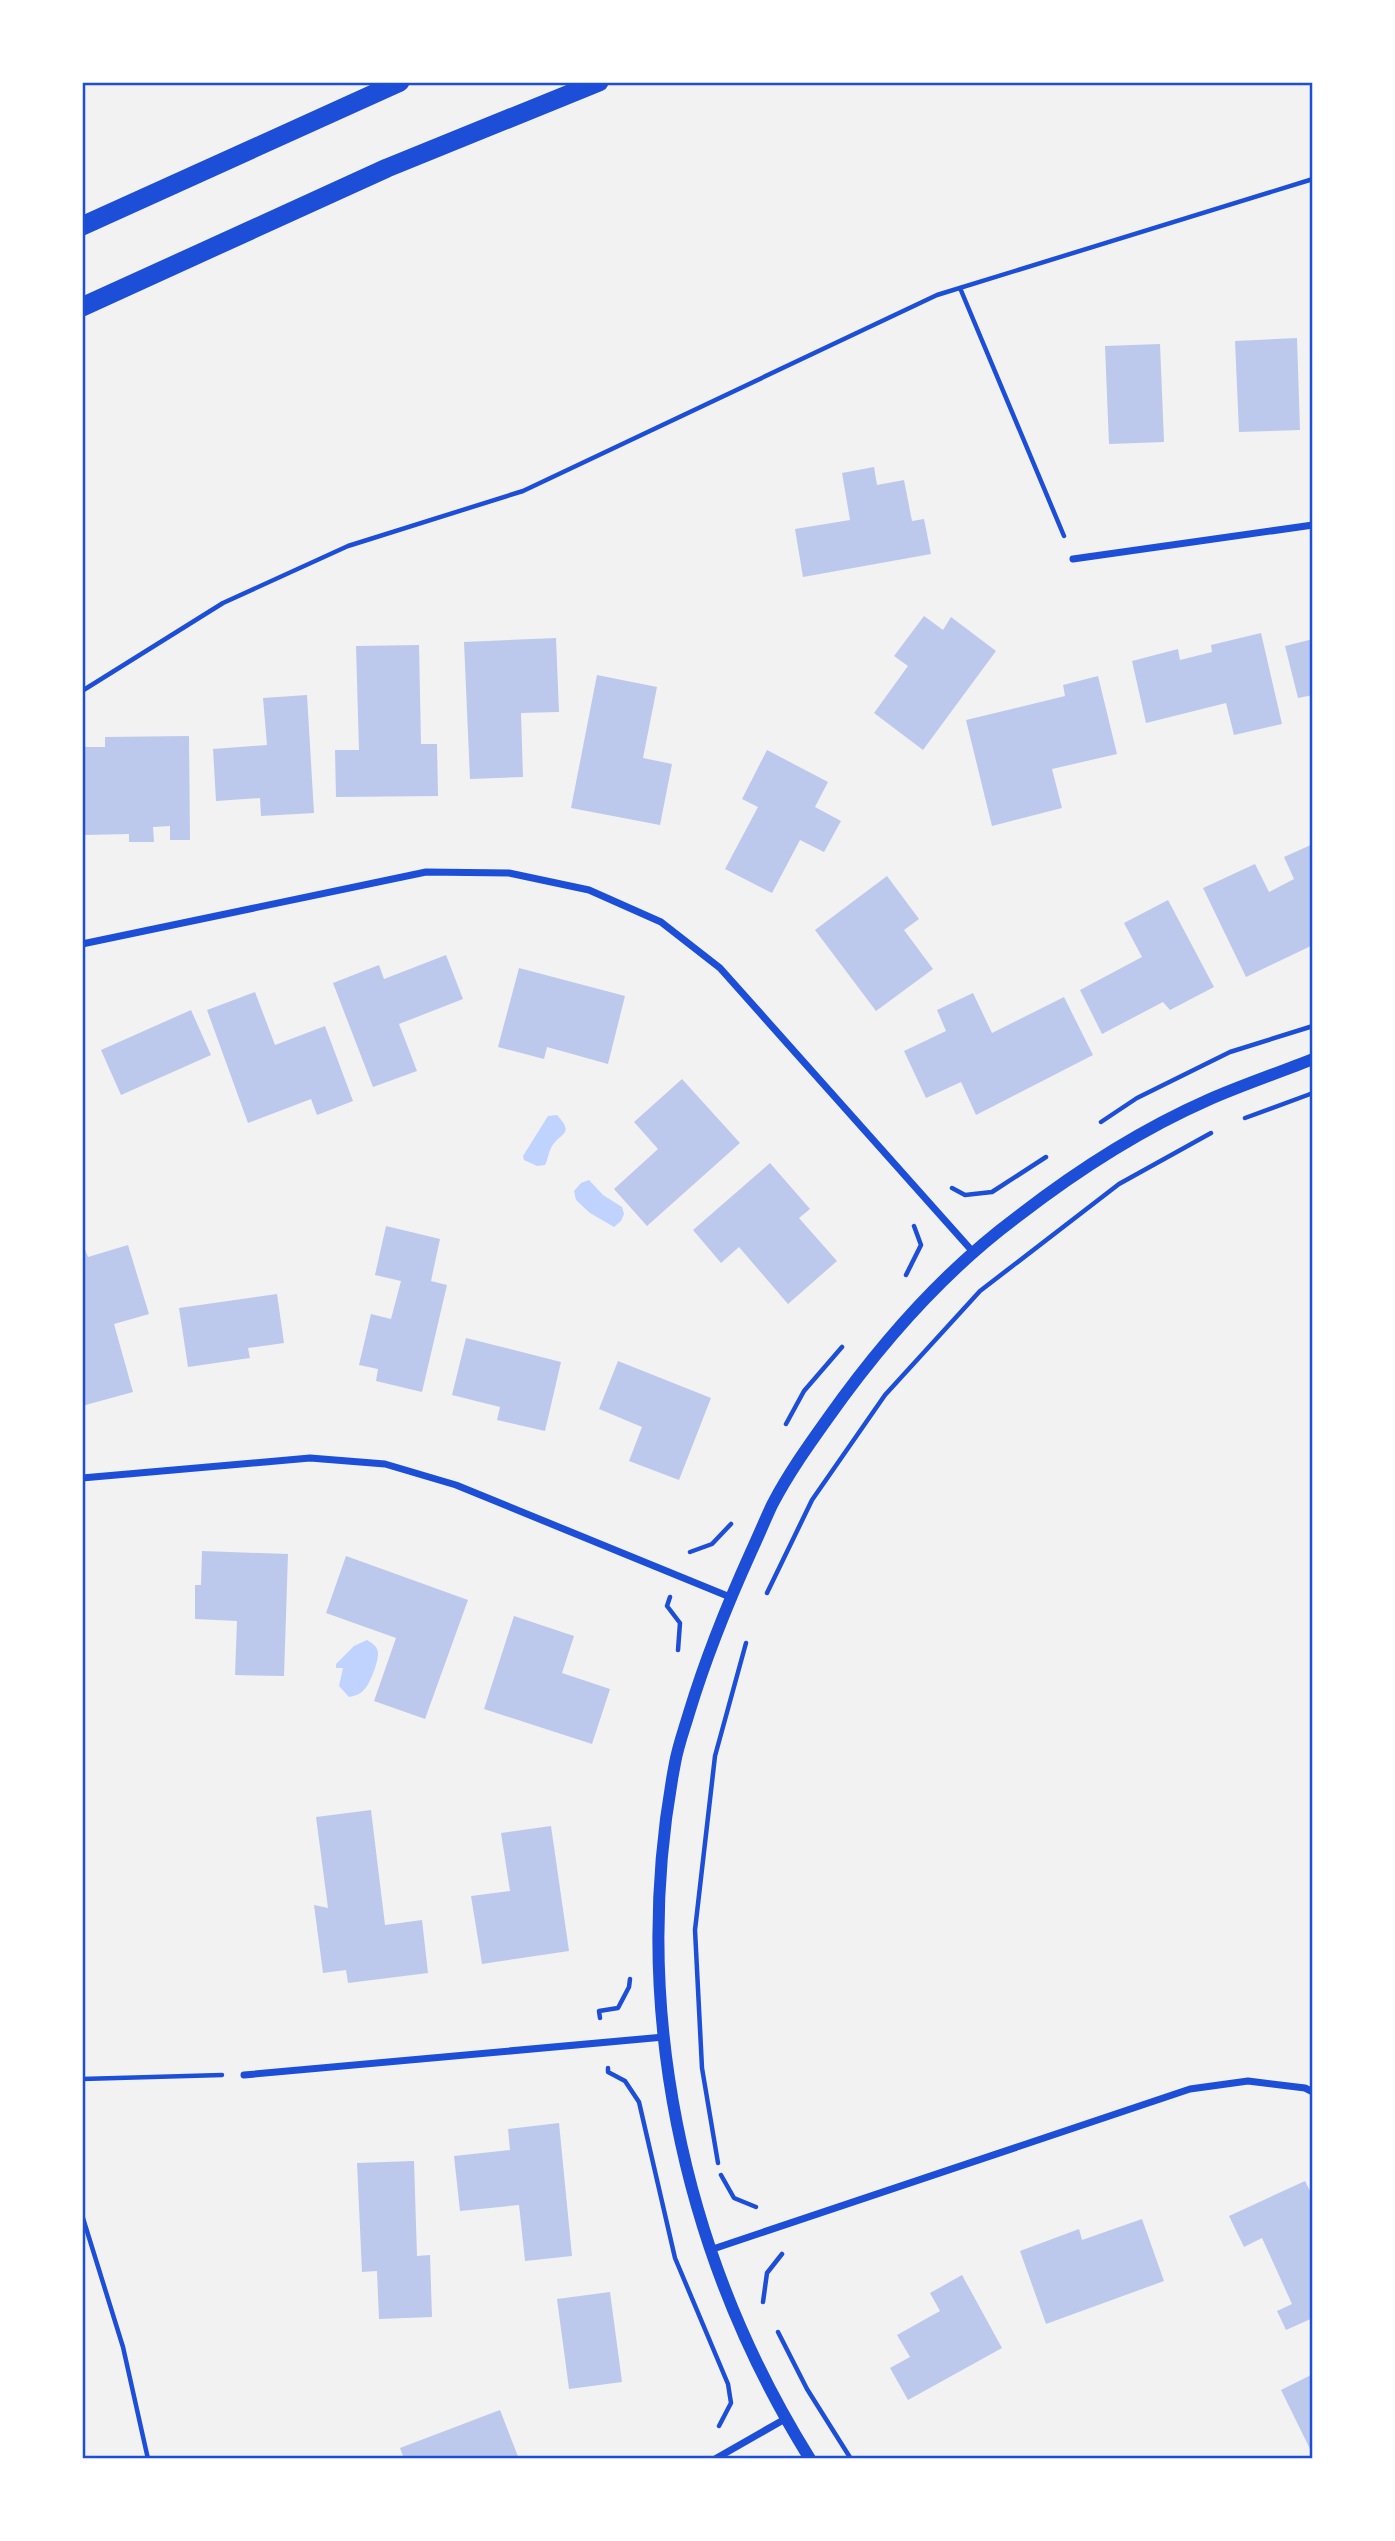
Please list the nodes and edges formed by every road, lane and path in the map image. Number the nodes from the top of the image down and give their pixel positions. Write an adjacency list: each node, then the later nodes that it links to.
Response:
1 (400, 82): 4 (highway)
2 (599, 82): 6 (highway)
3 (1313, 179): 5 (path)
4 (82, 226)
5 (960, 288): 8 (path); 9 (path)
6 (82, 307)
7 (1313, 525): 8 (street)
8 (1073, 559)
9 (82, 691)
10 (82, 944): 15 (street)
11 (1313, 1059): 15 (street)
12 (1313, 1093): 13 (path)
13 (1244, 1119)
14 (1221, 1127): 18 (path)
15 (974, 1252): 17 (street)
16 (82, 1478): 17 (street)
17 (730, 1597): 20 (street)
18 (761, 1604)
19 (747, 1640): 24 (path)
20 (664, 2037): 21 (street); 26 (street)
21 (244, 2075): 22 (path)
22 (82, 2079)
23 (1313, 2092): 26 (street)
24 (759, 2208)
25 (82, 2215): 31 (path)
26 (709, 2250): 30 (street)
27 (782, 2254): 28 (path)
28 (768, 2312)
29 (773, 2323): 34 (path)
30 (785, 2419): 32 (street); 33 (street)
31 (148, 2459)
32 (715, 2459)
33 (810, 2459)
34 (851, 2459)

